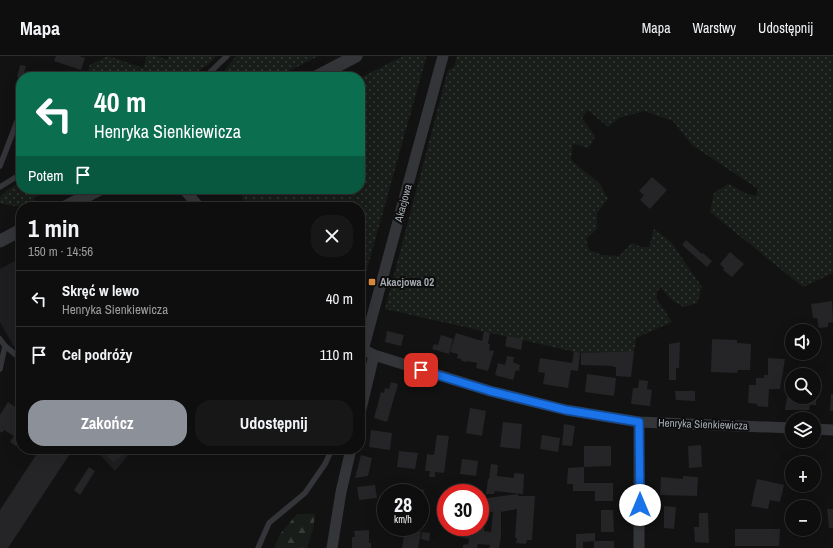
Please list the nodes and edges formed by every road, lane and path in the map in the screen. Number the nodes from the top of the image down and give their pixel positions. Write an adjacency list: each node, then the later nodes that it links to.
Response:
1 (227, 56): 4 (lane)
2 (356, 56): 5 (street)
3 (443, 56): 16 (street, Akacjowa)
4 (210, 72)
5 (326, 72)
6 (16, 124): 7 (lane)
7 (0, 166)
8 (16, 177): 9 (lane)
9 (0, 187)
10 (90, 194): 12 (street)
11 (188, 194): 13 (street)
12 (75, 202)
13 (195, 202)
14 (16, 233): 15 (street)
15 (0, 241)
16 (365, 335)
17 (0, 339): 18 (lane)
18 (4, 346): 20 (lane); 22 (lane)
19 (365, 351): 21 (street, Henryka Sienkiewicza)
20 (16, 355)
21 (374, 355): 23 (street); 24 (street, Henryka Sienkiewicza)
22 (0, 369)
23 (365, 392)
24 (639, 422): 25 (street, Henryka Sienkiewicza); 32 (street)
25 (785, 428)
26 (821, 429): 27 (street)
27 (833, 430)
28 (330, 454): 30 (lane)
29 (350, 454): 31 (street)
30 (258, 548)
31 (332, 548)
32 (640, 548)

